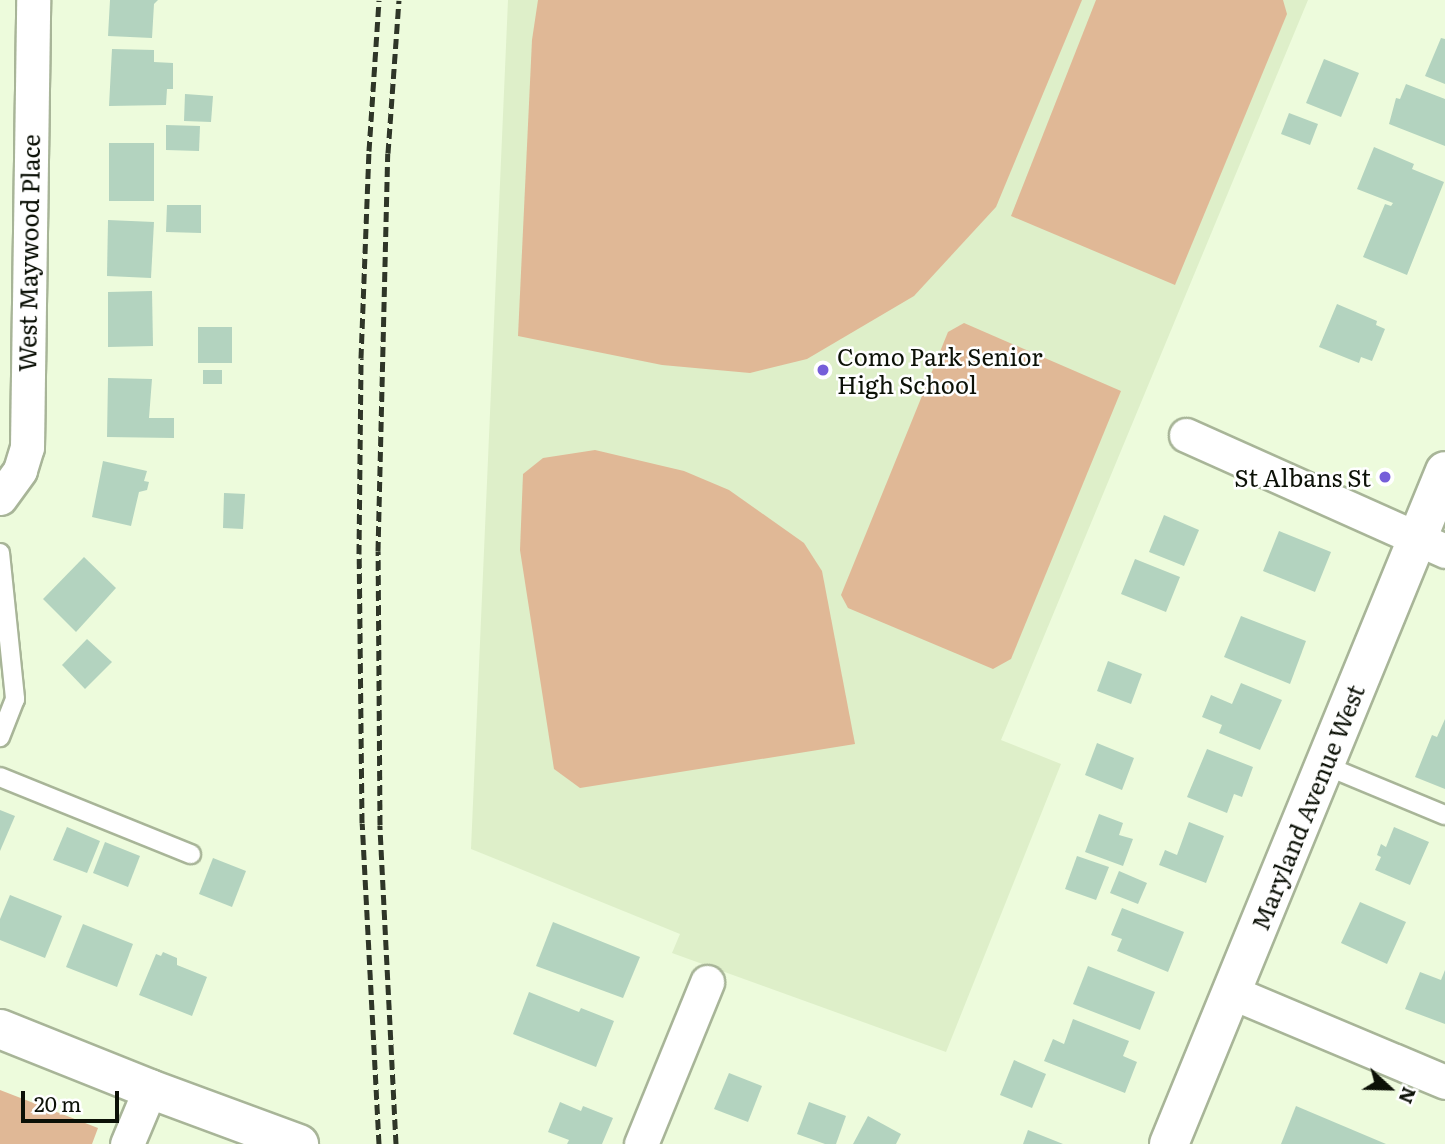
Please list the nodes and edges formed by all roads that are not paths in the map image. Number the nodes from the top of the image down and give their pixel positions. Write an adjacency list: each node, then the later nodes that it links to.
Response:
1 (33, 0): 4 (street, West Maywood Place)
2 (1186, 435): 5 (street)
3 (1445, 471): 5 (street, Maryland Avenue West)
4 (0, 498)
5 (1431, 545): 8 (street, Maryland Avenue West)
6 (0, 553): 7 (lane)
7 (0, 737)
8 (1324, 765): 10 (lane); 13 (street, Maryland Avenue West)
9 (0, 777): 11 (lane)
10 (1445, 815)
11 (191, 854)
12 (707, 982): 19 (street)
13 (1231, 992): 15 (street); 20 (street, Maryland Avenue West)
14 (0, 1029): 16 (street)
15 (1445, 1082)
16 (150, 1089): 17 (street); 18 (street)
17 (287, 1142)
18 (127, 1144)
19 (641, 1144)
20 (1169, 1144)

